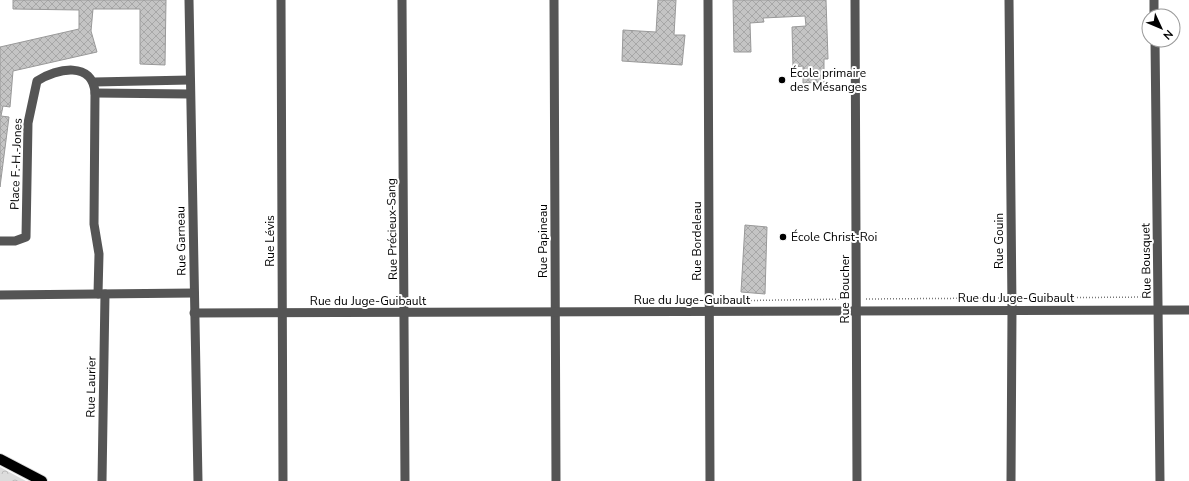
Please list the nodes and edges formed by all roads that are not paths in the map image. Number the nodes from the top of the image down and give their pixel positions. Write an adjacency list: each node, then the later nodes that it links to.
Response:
1 (189, 0): 9 (street, Rue Garneau)
2 (281, 0): 24 (street, Rue Lévis)
3 (402, 0): 25 (street, Rue Précieux-Sang)
4 (554, 0): 21 (street, Rue Papineau)
5 (708, 0): 22 (street, Rue Bordeleau)
6 (855, 0): 20 (street, Rue Boucher)
7 (1009, 0): 17 (street, Rue Gouin)
8 (1155, 48): 18 (street, Rue Bousquet)
9 (190, 80): 10 (street); 12 (street, Rue Garneau)
10 (94, 82): 11 (street); 13 (street, Place F.-H.-Jones)
11 (95, 93): 12 (street); 16 (street)
12 (190, 94): 14 (street, Rue Garneau)
13 (0, 241)
14 (194, 293): 16 (street); 23 (street, Rue Garneau)
15 (0, 294): 16 (street)
16 (102, 294): 28 (street, Rue Laurier)
17 (1012, 309): 18 (street, Rue du Juge-Guibault); 20 (street, Rue du Juge-Guibault); 35 (street, Rue Gouin)
18 (1159, 310): 19 (street, Rue du Juge-Guibault); 36 (street, Rue Bousquet)
19 (1189, 310)
20 (857, 311): 22 (street, Rue du Juge-Guibault); 34 (street, Rue Boucher)
21 (556, 312): 22 (street, Rue du Juge-Guibault); 25 (street, Rue du Juge-Guibault); 32 (street, Rue Papineau)
22 (710, 312): 33 (street, Rue Bordeleau)
23 (194, 313): 24 (street, Rue du Juge-Guibault); 29 (street, Rue Garneau)
24 (282, 313): 25 (street, Rue du Juge-Guibault); 30 (street, Rue Lévis)
25 (405, 313): 31 (street, Rue Précieux-Sang)
26 (0, 459): 27 (main road)
27 (42, 481)
28 (102, 481)
29 (198, 481)
30 (283, 481)
31 (405, 481)
32 (556, 481)
33 (710, 481)
34 (857, 481)
35 (1011, 481)
36 (1160, 481)

